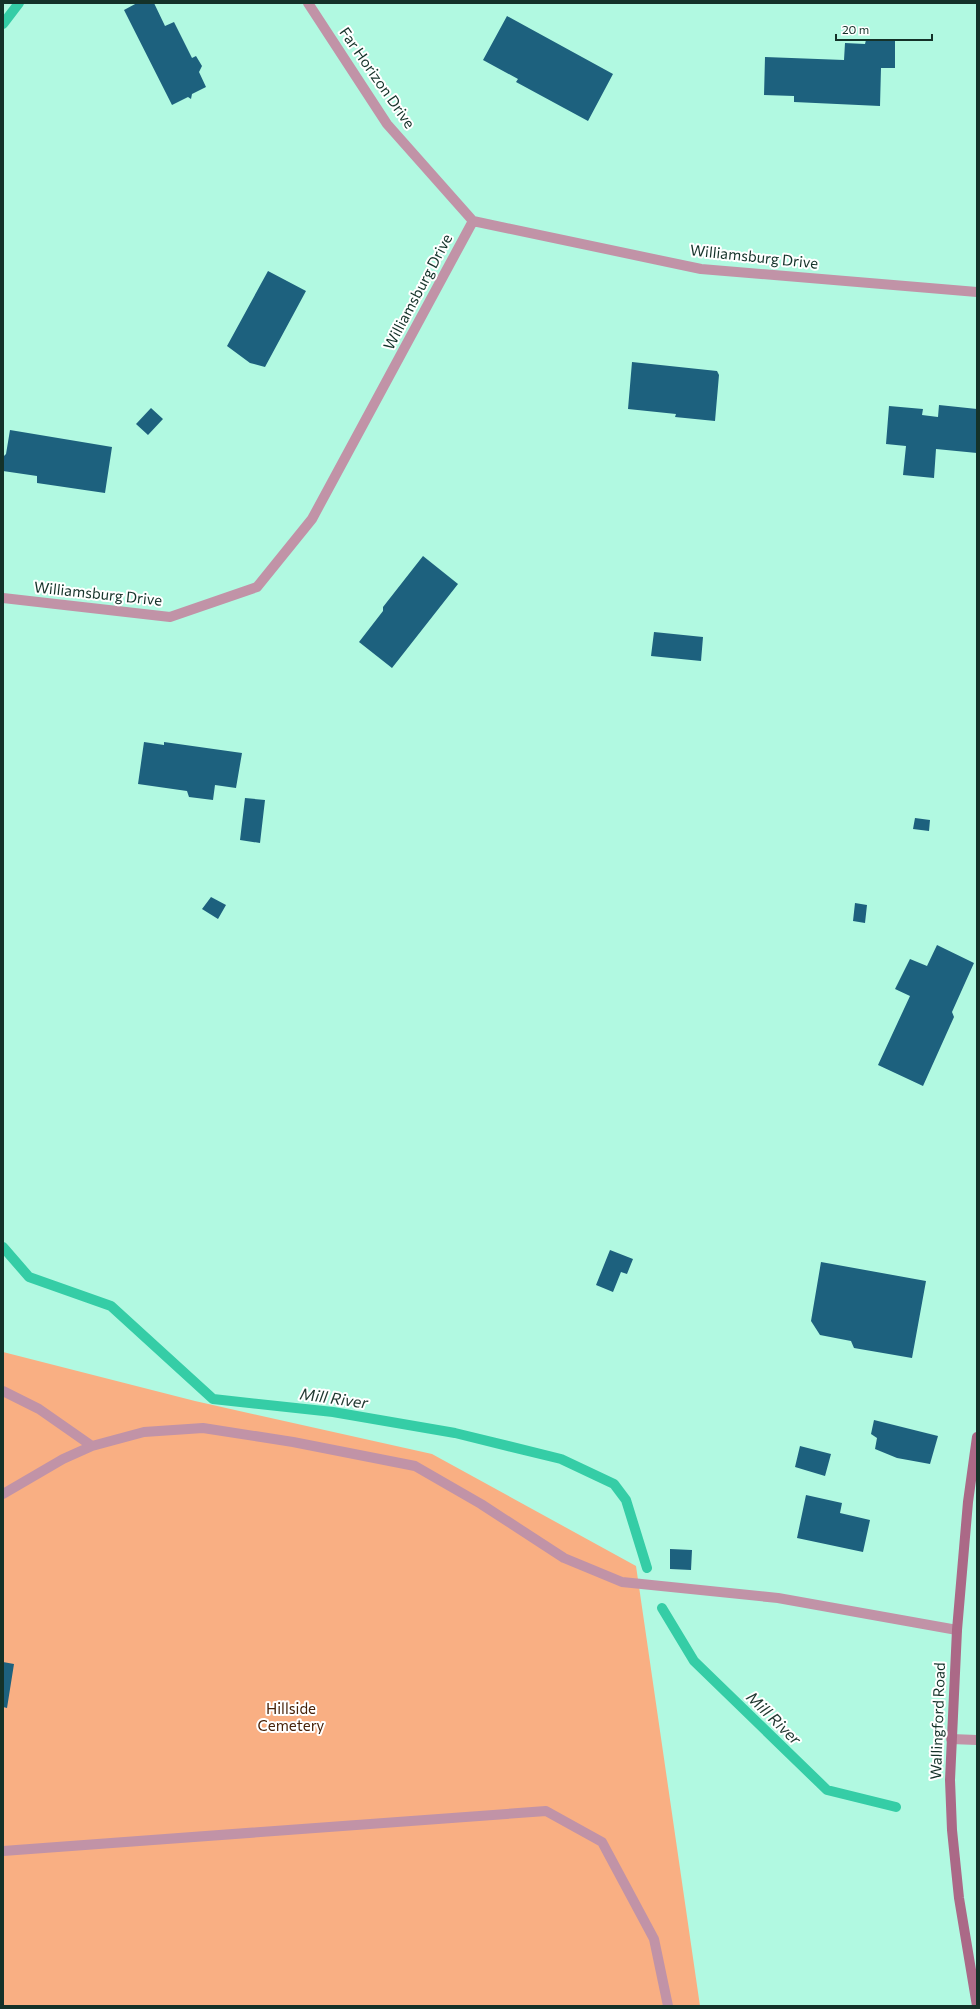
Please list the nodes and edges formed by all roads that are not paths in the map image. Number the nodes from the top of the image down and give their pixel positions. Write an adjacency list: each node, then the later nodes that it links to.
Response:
1 (308, 3): 2 (street, Far Horizon Drive)
2 (473, 221): 3 (street, Williamsburg Drive); 4 (street, Williamsburg Drive)
3 (977, 292)
4 (3, 598)
5 (3, 1391): 7 (street)
6 (977, 1437): 9 (street, Wallingford Road)
7 (92, 1446): 8 (street); 9 (street)
8 (3, 1494)
9 (957, 1630): 10 (street, Wallingford Road)
10 (951, 1739): 11 (street); 14 (street, Wallingford Road)
11 (977, 1740)
12 (3, 1851): 13 (street)
13 (668, 2006)
14 (977, 2006)

